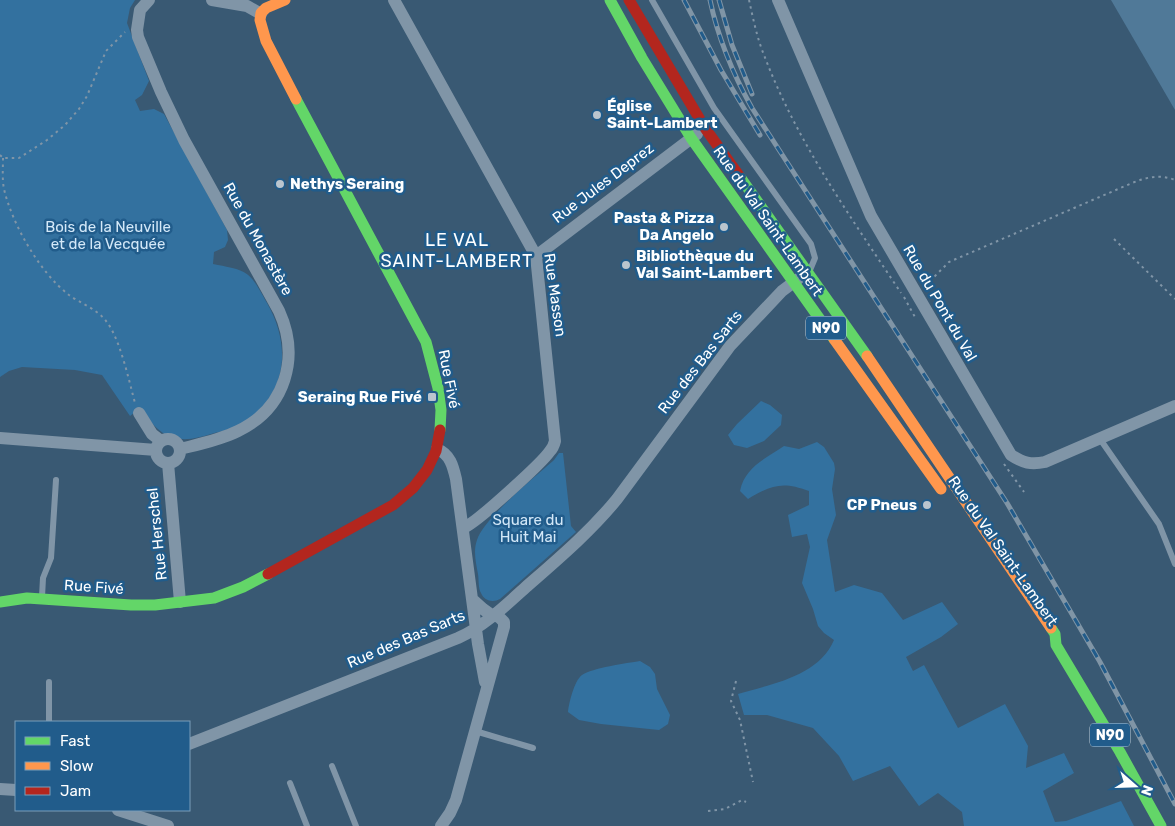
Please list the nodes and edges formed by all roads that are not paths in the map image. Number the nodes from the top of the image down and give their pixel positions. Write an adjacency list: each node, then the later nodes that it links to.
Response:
1 (149, 0): 20 (street, Rue du Monastère)
2 (212, 0): 9 (street)
3 (285, 0): 9 (main road)
4 (394, 0): 12 (street, Rue Masson)
5 (610, 0): 11 (main road, Rue du Val Saint-Lambert / N90)
6 (629, 0): 10 (main road, Rue du Val Saint-Lambert / N90)
7 (652, 0): 13 (lane)
8 (778, 0): 18 (street, Rue du Pont du Val)
9 (261, 14): 21 (main road, Rue Fivé)
10 (705, 128): 11 (street, Rue Jules Deprez); 13 (main road, Rue du Val Saint-Lambert / N90)
11 (691, 138): 12 (street, Rue Jules Deprez); 14 (main road, Rue du Val Saint-Lambert / N90)
12 (536, 256): 25 (street, Rue Masson)
13 (807, 272): 14 (street, Rue des Bas Sarts); 34 (main road, Rue du Val Saint-Lambert / N90)
14 (794, 283): 24 (main road, Rue du Val Saint-Lambert / N90); 32 (street, Rue des Bas Sarts)
15 (1175, 406): 18 (street, Rue du Pont du Val)
16 (139, 413): 19 (street)
17 (0, 438): 19 (street)
18 (1100, 439): 27 (lane)
19 (158, 445): 20 (street); 22 (street)
20 (180, 449): 22 (street)
21 (437, 449): 25 (street); 31 (main road, Rue Fivé)
22 (168, 463): 31 (street, Rue Herschel)
23 (56, 480): 28 (lane)
24 (948, 499)
25 (463, 528): 29 (street)
26 (988, 555): 34 (main road, Rue du Val Saint-Lambert / N90)
27 (1175, 564)
28 (41, 598): 30 (main road, Rue Fivé); 31 (main road, Rue Fivé)
29 (473, 600): 32 (street); 33 (street)
30 (0, 602)
31 (180, 602)
32 (493, 615): 33 (street, Rue des Bas Sarts); 36 (street)
33 (477, 627): 36 (street); 39 (street, Rue des Bas Sarts)
34 (1056, 645): 50 (main road, Rue du Val Saint-Lambert / N90)
35 (49, 682): 37 (lane)
36 (486, 687): 38 (street)
37 (49, 721)
38 (474, 731): 40 (lane); 49 (street)
39 (190, 744)
40 (533, 748)
41 (332, 766): 48 (lane)
42 (290, 783): 47 (lane)
43 (0, 789): 44 (street)
44 (15, 790)
45 (120, 811): 46 (street)
46 (168, 826)
47 (307, 826)
48 (356, 826)
49 (441, 826)
50 (1162, 826)

